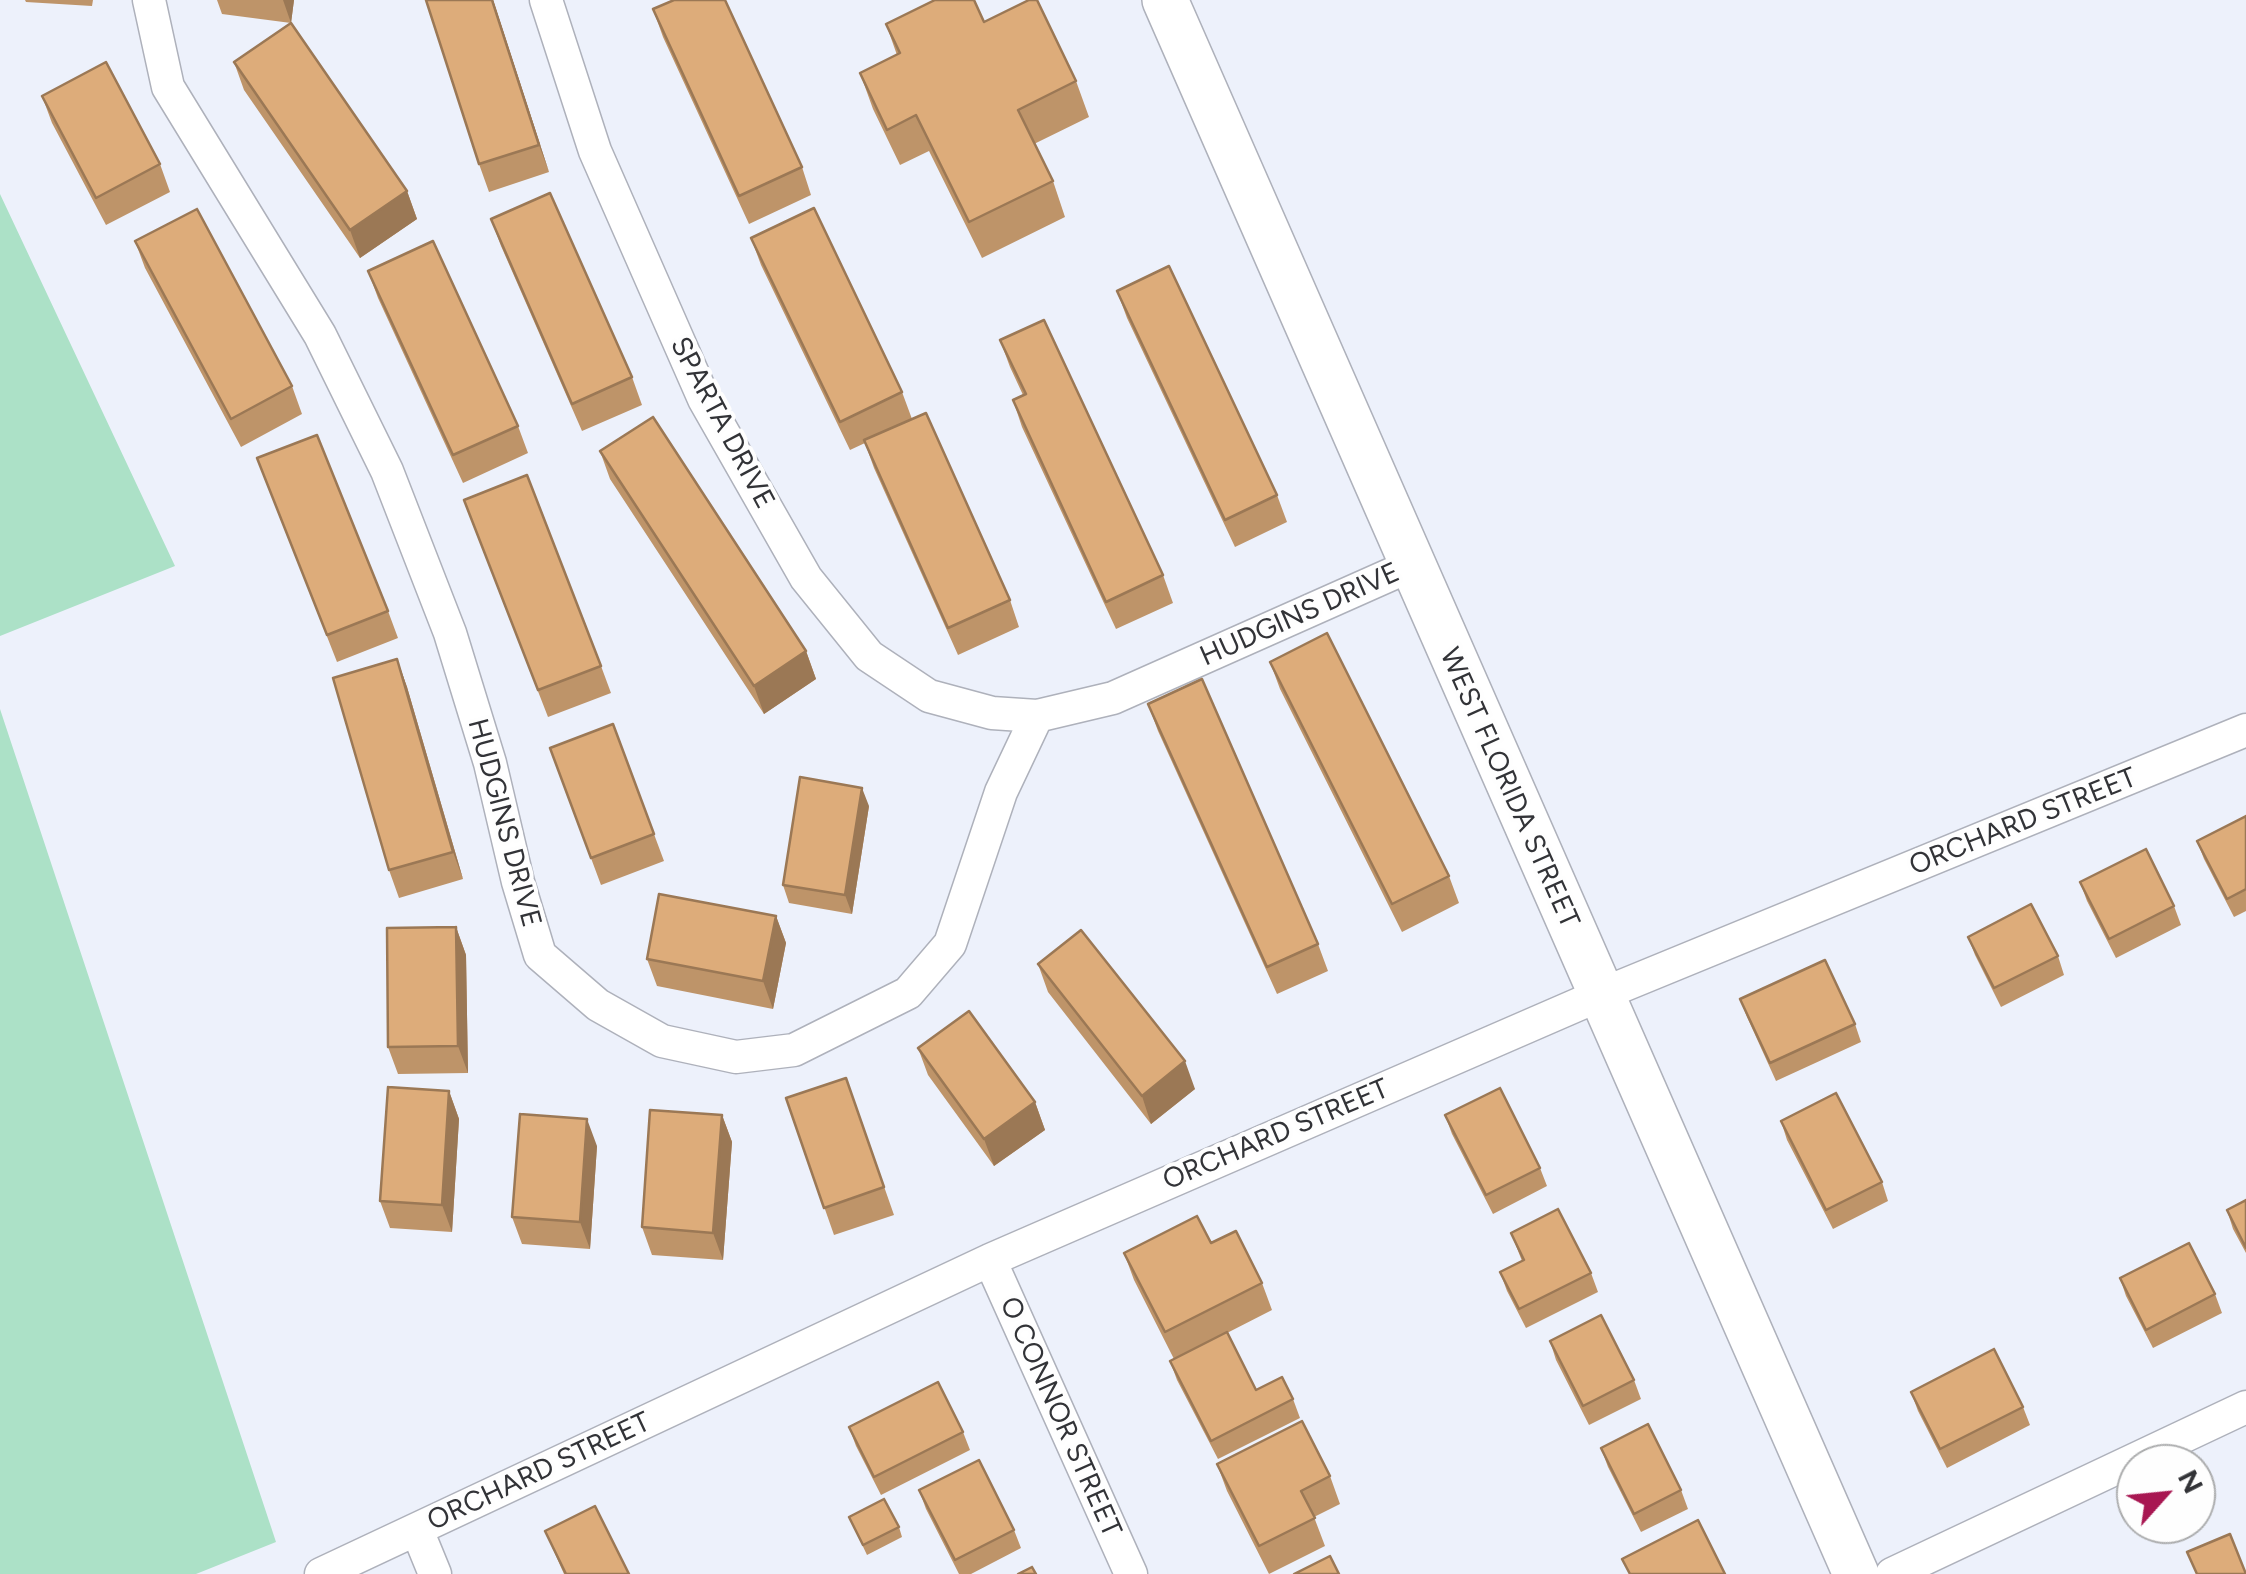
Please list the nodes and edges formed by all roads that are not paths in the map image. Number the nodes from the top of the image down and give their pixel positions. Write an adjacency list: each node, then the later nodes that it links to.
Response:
1 (148, 0): 5 (street, HUDGINS DRIVE)
2 (546, 0): 5 (street, SPARTA DRIVE)
3 (1165, 0): 4 (main road, WEST FLORIDA STREET)
4 (1412, 565): 5 (street, HUDGINS DRIVE); 7 (main road, WEST FLORIDA STREET)
5 (1037, 716)
6 (2246, 730): 7 (street, ORCHARD STREET)
7 (1600, 995): 8 (street, ORCHARD STREET); 14 (main road, WEST FLORIDA STREET)
8 (990, 1260): 10 (street, ORCHARD STREET); 13 (street, O CONNOR STREET)
9 (2246, 1407): 15 (street)
10 (417, 1530): 11 (street, ORCHARD STREET); 12 (street)
11 (321, 1574)
12 (435, 1574)
13 (1131, 1574)
14 (1856, 1574)
15 (1892, 1574)

